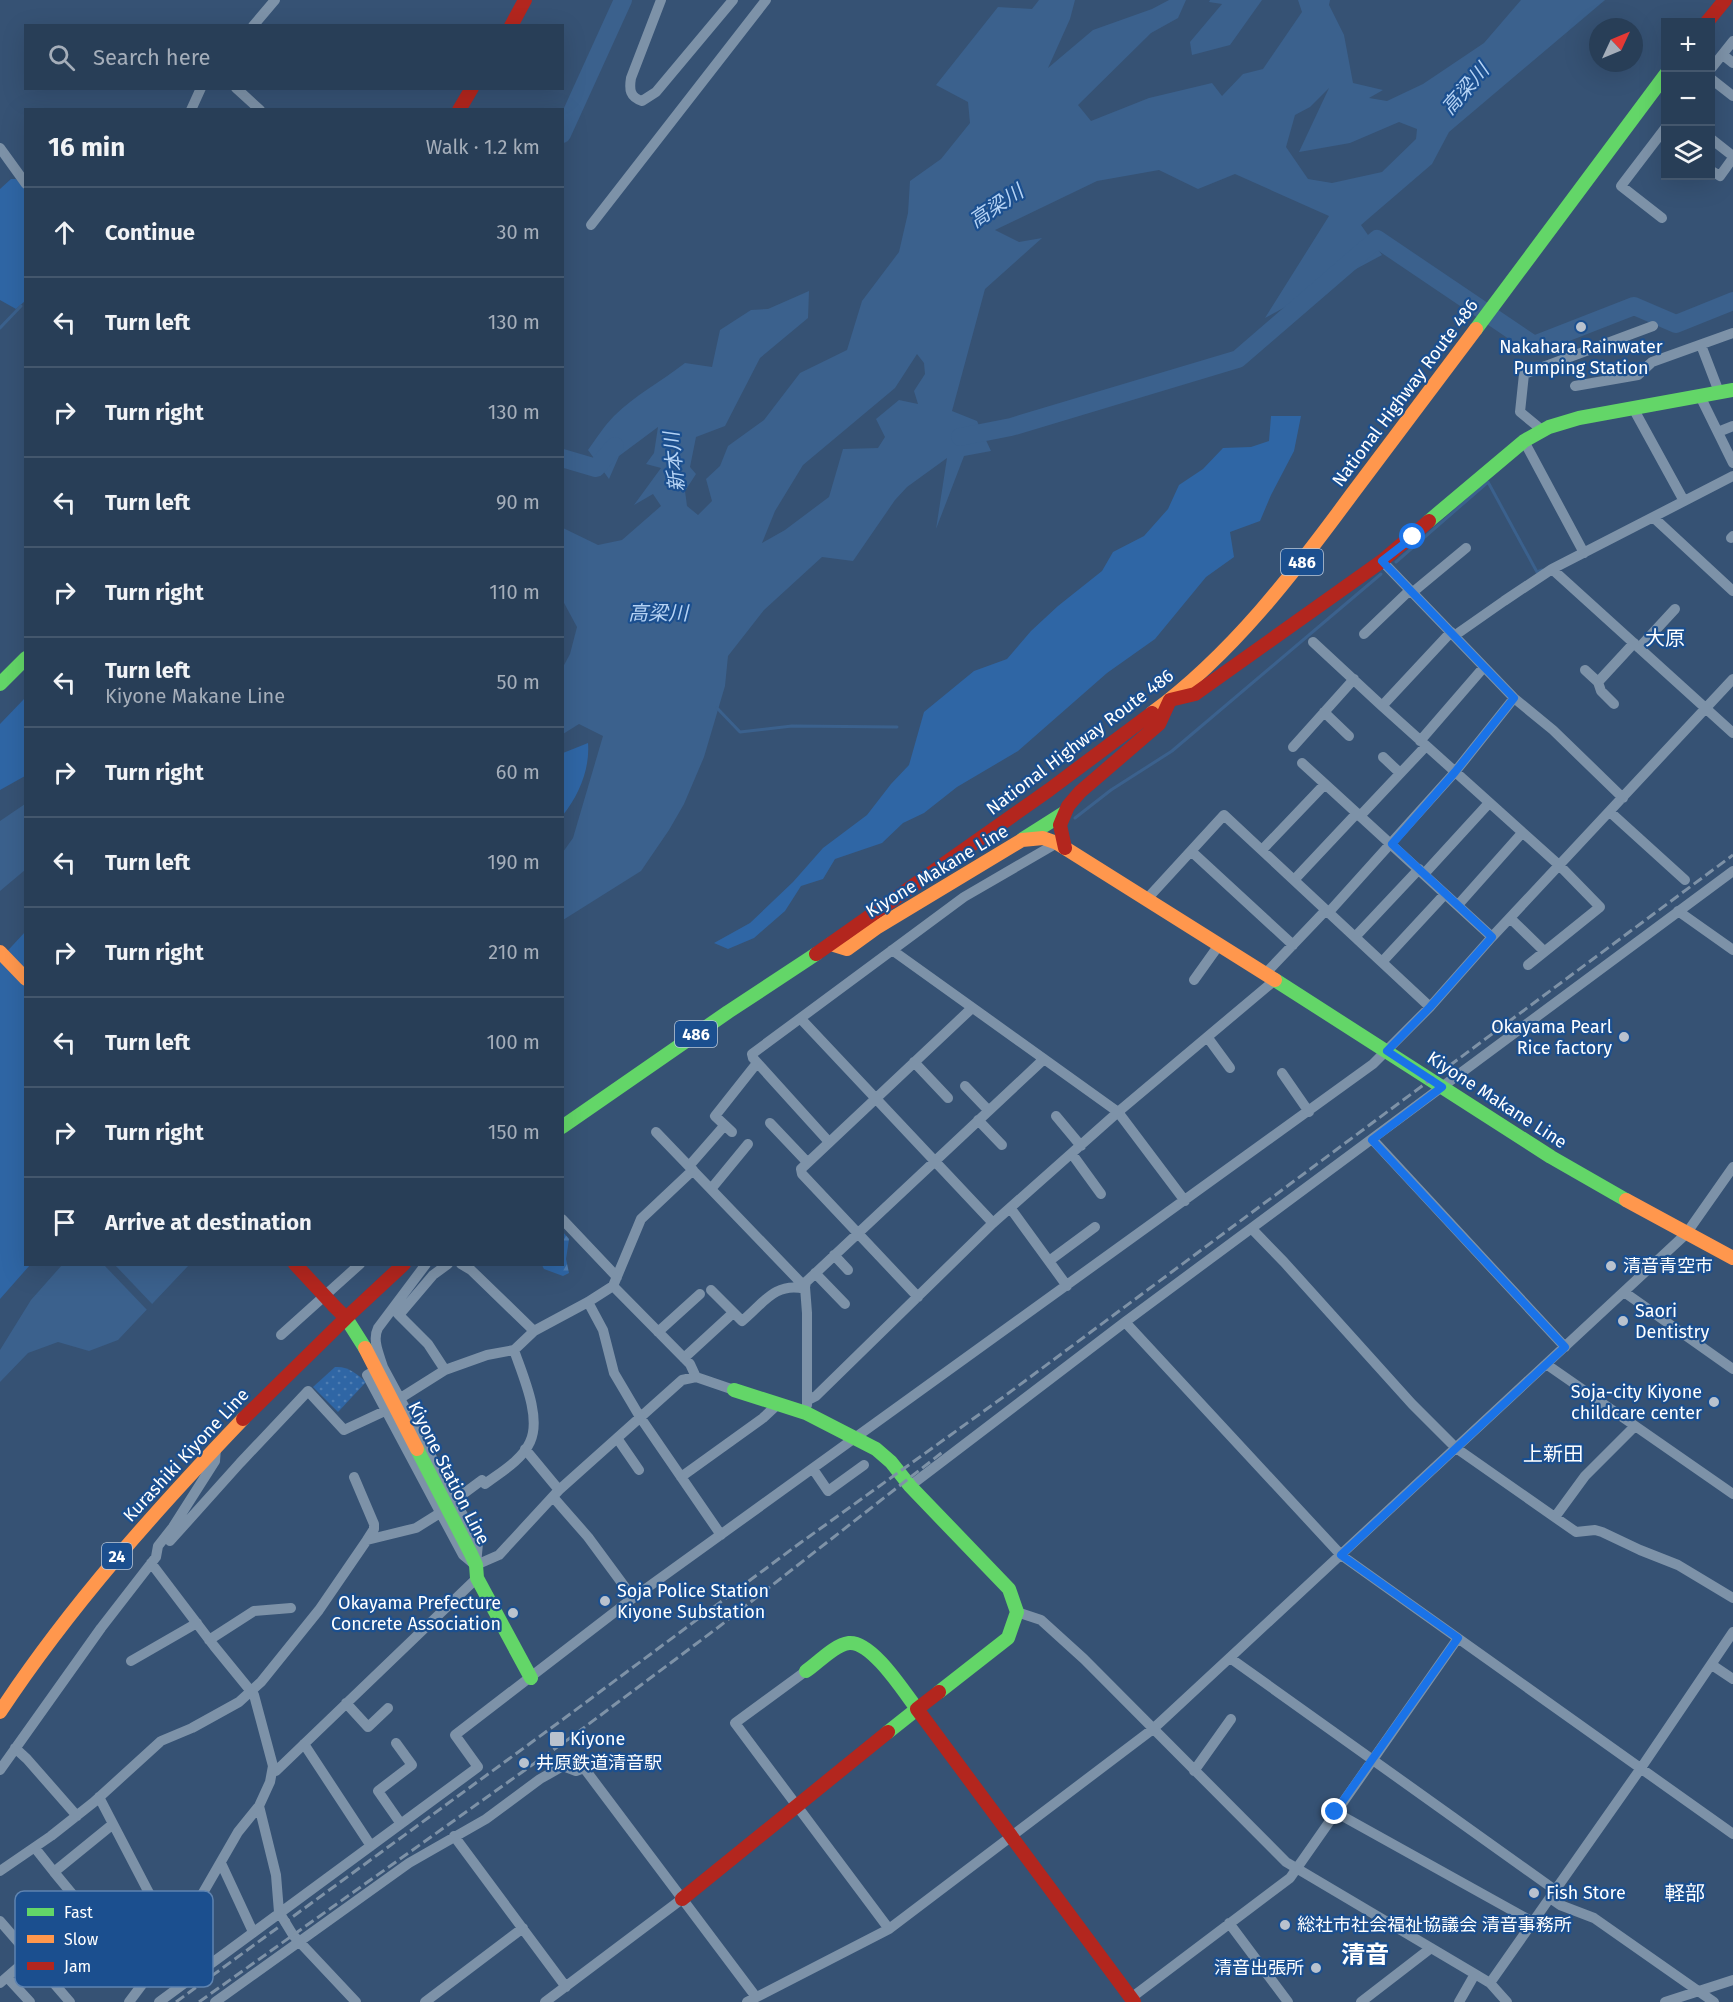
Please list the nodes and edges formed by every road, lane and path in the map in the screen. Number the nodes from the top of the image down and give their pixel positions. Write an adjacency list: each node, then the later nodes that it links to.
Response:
1 (275, 0): 8 (street)
2 (525, 0): 9 (main road)
3 (661, 0): 4 (street)
4 (733, 0)
5 (766, 0): 30 (street)
6 (1725, 0): 7 (main road)
7 (1710, 18)
8 (255, 24)
9 (512, 24)
10 (1733, 41): 11 (street)
11 (1723, 55): 12 (street); 13 (street)
12 (1733, 63)
13 (1715, 64)
14 (1661, 79): 67 (main road, National Highway Route 486 / 486)
15 (1715, 82): 19 (street)
16 (200, 90): 20 (street)
17 (238, 90): 21 (street)
18 (471, 90): 22 (main road)
19 (1733, 96)
20 (191, 108)
21 (258, 108)
22 (460, 108)
23 (1661, 132): 29 (street)
24 (1715, 142): 26 (street)
25 (0, 148): 28 (street)
26 (1733, 157): 27 (street)
27 (1715, 173)
28 (24, 181)
29 (1662, 218)
30 (591, 225)
31 (1653, 326): 40 (street)
32 (1733, 333): 33 (street)
33 (1701, 345): 34 (street); 36 (street)
34 (1575, 386)
35 (1733, 390): 36 (main road)
36 (1719, 392): 37 (main road)
37 (1700, 396): 38 (main road); 41 (street)
38 (1633, 408): 40 (main road); 45 (street)
39 (1733, 426): 41 (street)
40 (1542, 430): 42 (main road)
41 (1718, 432): 43 (street)
42 (1524, 441): 48 (street); 49 (main road)
43 (1733, 463)
44 (1733, 476): 45 (street)
45 (1682, 498): 46 (street)
46 (1653, 517): 48 (street); 52 (street)
47 (1466, 548): 51 (street)
48 (1582, 551): 50 (street)
49 (1382, 561): 51 (street); 65 (main road)
50 (1552, 570): 55 (street); 57 (street)
51 (1411, 591): 54 (street); 55 (street)
52 (1733, 591)
53 (1675, 609): 57 (street)
54 (1364, 634)
55 (1453, 634): 59 (street); 69 (street)
56 (1313, 642): 62 (street)
57 (1636, 645): 63 (street); 70 (street)
58 (24, 660): 64 (main road)
59 (1484, 667): 66 (street); 75 (street)
60 (1585, 670): 63 (street)
61 (1733, 678): 70 (street)
62 (1354, 679): 69 (street); 71 (street)
63 (1598, 682): 68 (street)
64 (0, 684)
65 (1195, 693): 67 (main road); 72 (main road)
66 (1514, 698): 79 (street); 82 (street)
67 (1170, 700): 72 (main road); 106 (main road, National Highway Route 486 / 486)
68 (1614, 704)
69 (1382, 706): 75 (street)
70 (1706, 708): 73 (street); 82 (street)
71 (1324, 712): 74 (street); 76 (street)
72 (1159, 724): 85 (main road)
73 (1733, 733)
74 (1350, 736)
75 (1423, 743): 79 (street); 80 (street)
76 (1293, 747)
77 (1383, 757): 80 (street)
78 (1302, 763): 81 (street)
79 (1455, 772): 83 (street); 89 (street)
80 (1400, 773): 86 (street)
81 (1325, 784): 86 (street); 91 (street)
82 (1623, 798): 84 (street)
83 (1489, 803): 87 (street); 95 (street)
84 (1610, 812): 93 (street); 97 (street)
85 (1064, 813): 88 (main road); 90 (main road)
86 (1359, 815): 89 (street); 96 (street)
87 (1522, 833): 93 (street); 100 (street)
88 (1022, 840): 90 (main road, Kiyone Makane Line); 106 (main road, Kiyone Makane Line)
89 (1392, 844): 95 (street); 101 (street)
90 (1061, 845): 99 (main road, Kiyone Makane Line); 109 (street)
91 (1262, 850): 92 (street); 96 (street)
92 (1191, 851): 99 (street); 108 (street)
93 (1560, 866): 103 (street); 111 (street)
94 (1733, 871): 102 (street)
95 (1421, 872): 98 (street); 104 (street)
96 (1294, 880): 101 (street)
97 (1684, 880)
98 (1445, 894): 100 (street); 113 (street)
99 (1146, 900): 107 (main road, Kiyone Makane Line)
100 (1458, 905): 105 (street)
101 (1327, 911): 104 (street); 108 (street)
102 (1678, 911): 110 (street); 129 (street)
103 (1510, 918): 105 (street); 111 (street)
104 (1355, 937): 113 (street)
105 (1492, 937): 118 (street)
106 (831, 944): 138 (main road, National Highway Route 486 / 486)
107 (1219, 945): 116 (main road, Kiyone Makane Line); 117 (street)
108 (1293, 945): 116 (street)
109 (892, 950): 119 (street); 120 (street)
110 (1733, 950)
111 (1544, 951): 114 (street)
112 (0, 952): 115 (main road)
113 (1382, 962): 118 (street)
114 (1527, 965)
115 (24, 977)
116 (1270, 977): 121 (street); 122 (main road, Kiyone Makane Line)
117 (1194, 980)
118 (1430, 1007): 122 (street)
119 (972, 1008): 123 (street); 124 (street)
120 (801, 1019): 125 (street); 130 (street)
121 (1208, 1038): 126 (street); 133 (street)
122 (1387, 1051): 129 (main road, Kiyone Makane Line); 134 (street)
123 (1044, 1059): 132 (street); 133 (street)
124 (914, 1062): 130 (street); 131 (street)
125 (757, 1063): 141 (street); 148 (street)
126 (1230, 1068)
127 (1282, 1073): 134 (street)
128 (965, 1086): 132 (street)
129 (1442, 1087): 140 (street); 158 (main road, Kiyone Makane Line)
130 (876, 1098): 141 (street); 145 (street)
131 (948, 1098)
132 (988, 1110): 136 (street)
133 (1118, 1112): 144 (street); 151 (street)
134 (1309, 1112): 151 (street)
135 (1056, 1116): 144 (street)
136 (978, 1120): 143 (street); 145 (street)
137 (770, 1124): 146 (street)
138 (564, 1125)
139 (656, 1132): 148 (street)
140 (1372, 1140): 156 (street); 186 (street)
141 (829, 1142): 146 (street)
142 (748, 1144): 149 (street)
143 (1002, 1146)
144 (1076, 1150): 150 (street); 152 (street)
145 (935, 1161): 154 (street); 157 (street)
146 (807, 1162): 157 (street)
147 (1733, 1167): 158 (street)
148 (691, 1168): 149 (street); 170 (street)
149 (711, 1189): 172 (street)
150 (1101, 1194)
151 (1185, 1201): 171 (street)
152 (1011, 1209): 154 (street); 161 (street)
153 (564, 1221): 170 (street)
154 (993, 1223): 176 (street)
155 (1095, 1227): 161 (street)
156 (1252, 1229): 182 (street); 204 (street)
157 (858, 1233): 159 (street); 176 (street)
158 (1686, 1234): 160 (main road, Kiyone Makane Line); 174 (street)
159 (834, 1255): 168 (street); 169 (street)
160 (1733, 1258)
161 (1049, 1261): 171 (street)
162 (298, 1266): 181 (main road, bridge)
163 (358, 1266): 185 (street)
164 (402, 1266): 181 (main road)
165 (425, 1266): 179 (street)
166 (445, 1266): 179 (street)
167 (464, 1266): 183 (street)
168 (848, 1270)
169 (815, 1273): 172 (street); 178 (street)
170 (615, 1282): 177 (street); 184 (street)
171 (1067, 1286): 202 (street)
172 (805, 1288): 180 (street); 197 (street)
173 (711, 1290): 180 (street)
174 (1624, 1292): 186 (street); 191 (street)
175 (700, 1294): 184 (street)
176 (918, 1297): 197 (street)
177 (588, 1302): 183 (street); 199 (street)
178 (845, 1304)
179 (396, 1312): 190 (street); 192 (street)
180 (733, 1313): 188 (street)
181 (346, 1318): 203 (main road, Kurashiki Kiyone Line / 24); 221 (main road, Kiyone Station Line, bridge)
182 (1125, 1322): 211 (street); 219 (street)
183 (534, 1331): 187 (street)
184 (658, 1332): 188 (street)
185 (281, 1335)
186 (1565, 1347): 189 (street)
187 (514, 1350): 192 (street); 205 (street)
188 (684, 1358): 193 (street)
189 (1546, 1364): 200 (street); 204 (street)
190 (383, 1366): 195 (street); 198 (street)
191 (1733, 1369)
192 (445, 1370): 195 (street)
193 (696, 1377): 194 (street); 199 (street)
194 (734, 1390): 196 (main road)
195 (399, 1399): 214 (street)
196 (779, 1403): 197 (main road); 210 (street)
197 (807, 1406): 202 (main road)
198 (387, 1410): 215 (street); 220 (street)
199 (640, 1418): 201 (street); 210 (street)
200 (1635, 1426): 213 (street); 216 (street)
201 (617, 1438): 208 (street); 212 (street)
202 (857, 1438): 207 (street); 211 (main road)
203 (216, 1448): 220 (street); 240 (main road, Kurashiki Kiyone Line / 24)
204 (1456, 1448): 216 (street); 219 (street)
205 (525, 1449): 212 (street); 214 (street)
206 (864, 1465): 207 (street)
207 (813, 1469): 217 (street)
208 (639, 1470)
209 (354, 1477): 218 (street)
210 (681, 1477): 217 (street)
211 (910, 1486): 225 (main road)
212 (556, 1493): 221 (street); 222 (street)
213 (1733, 1494)
214 (455, 1500): 221 (street)
215 (440, 1513): 218 (street); 221 (street)
216 (1555, 1517): 223 (street)
217 (722, 1535): 222 (street)
218 (367, 1540): 236 (street)
219 (1341, 1555): 228 (street); 230 (street)
220 (153, 1560): 226 (street); 245 (street)
221 (476, 1571): 234 (main road, Kiyone Station Line); 237 (street)
222 (633, 1598): 234 (street)
223 (1733, 1598)
224 (291, 1608): 229 (street)
225 (1017, 1612): 239 (main road); 242 (street)
226 (197, 1623): 229 (street); 231 (street)
227 (1733, 1632): 232 (street)
228 (1458, 1638): 246 (street); 247 (street)
229 (209, 1640): 236 (street)
230 (1230, 1658): 242 (street); 246 (street)
231 (131, 1661)
232 (1712, 1665): 235 (street); 247 (street)
233 (806, 1671): 239 (main road); 252 (street)
234 (531, 1678): 257 (street)
235 (1733, 1679)
236 (252, 1690): 250 (street); 251 (street)
237 (346, 1703): 238 (street); 244 (street)
238 (388, 1708)
239 (917, 1709): 252 (main road); 260 (main road)
240 (0, 1712)
241 (1231, 1719): 249 (street)
242 (1153, 1729): 249 (street); 260 (street)
243 (396, 1743): 257 (street)
244 (304, 1744): 250 (street); 261 (street)
245 (15, 1748): 248 (street); 255 (street)
246 (1373, 1759): 254 (street); 270 (street)
247 (1641, 1768): 258 (street); 270 (street)
248 (0, 1770)
249 (1194, 1771): 264 (street)
250 (272, 1772): 253 (street)
251 (99, 1797): 255 (street); 256 (street)
252 (796, 1805): 271 (main road); 277 (street)
253 (259, 1806): 263 (street); 272 (street)
254 (1335, 1812): 264 (street); 274 (street)
255 (76, 1816): 262 (street)
256 (113, 1824): 266 (street); 268 (street)
257 (400, 1824): 261 (street)
258 (1733, 1834)
259 (454, 1836): 271 (street); 276 (street); 280 (street)
260 (1011, 1837): 277 (street); 293 (main road)
261 (371, 1845): 272 (street)
262 (35, 1848): 265 (street); 266 (street)
263 (221, 1863): 269 (street); 278 (street)
264 (1295, 1869): 275 (street); 281 (street)
265 (0, 1871)
266 (54, 1872): 267 (street)
267 (70, 1891)
268 (148, 1891)
269 (205, 1891)
270 (1553, 1894): 274 (street); 291 (street)
271 (682, 1899): 290 (street); 292 (street)
272 (279, 1912): 278 (street); 280 (street)
273 (0, 1921): 279 (street)
274 (1533, 1922): 286 (street)
275 (1229, 1923): 293 (street); 302 (street)
276 (523, 1929): 290 (street); 300 (street)
277 (889, 1929): 292 (street)
278 (253, 1932): 282 (street)
279 (15, 1939)
280 (300, 1940): 298 (street); 299 (street)
281 (1431, 1947): 283 (street); 303 (street)
282 (213, 1962)
283 (1474, 1974): 286 (street); 304 (street)
284 (4, 1980): 294 (street)
285 (1733, 1980): 291 (street)
286 (1490, 1983): 305 (street)
287 (57, 1987): 295 (street)
288 (141, 1987): 296 (street)
289 (179, 1987): 297 (street)
290 (566, 1987): 301 (street)
291 (1705, 1995): 306 (street)
292 (751, 1999)
293 (1133, 2000)
294 (30, 2002)
295 (70, 2002)
296 (129, 2002)
297 (159, 2002)
298 (215, 2002)
299 (356, 2002)
300 (425, 2002)
301 (545, 2002)
302 (1288, 2002)
303 (1361, 2002)
304 (1459, 2002)
305 (1507, 2002)
306 (1665, 2002)

